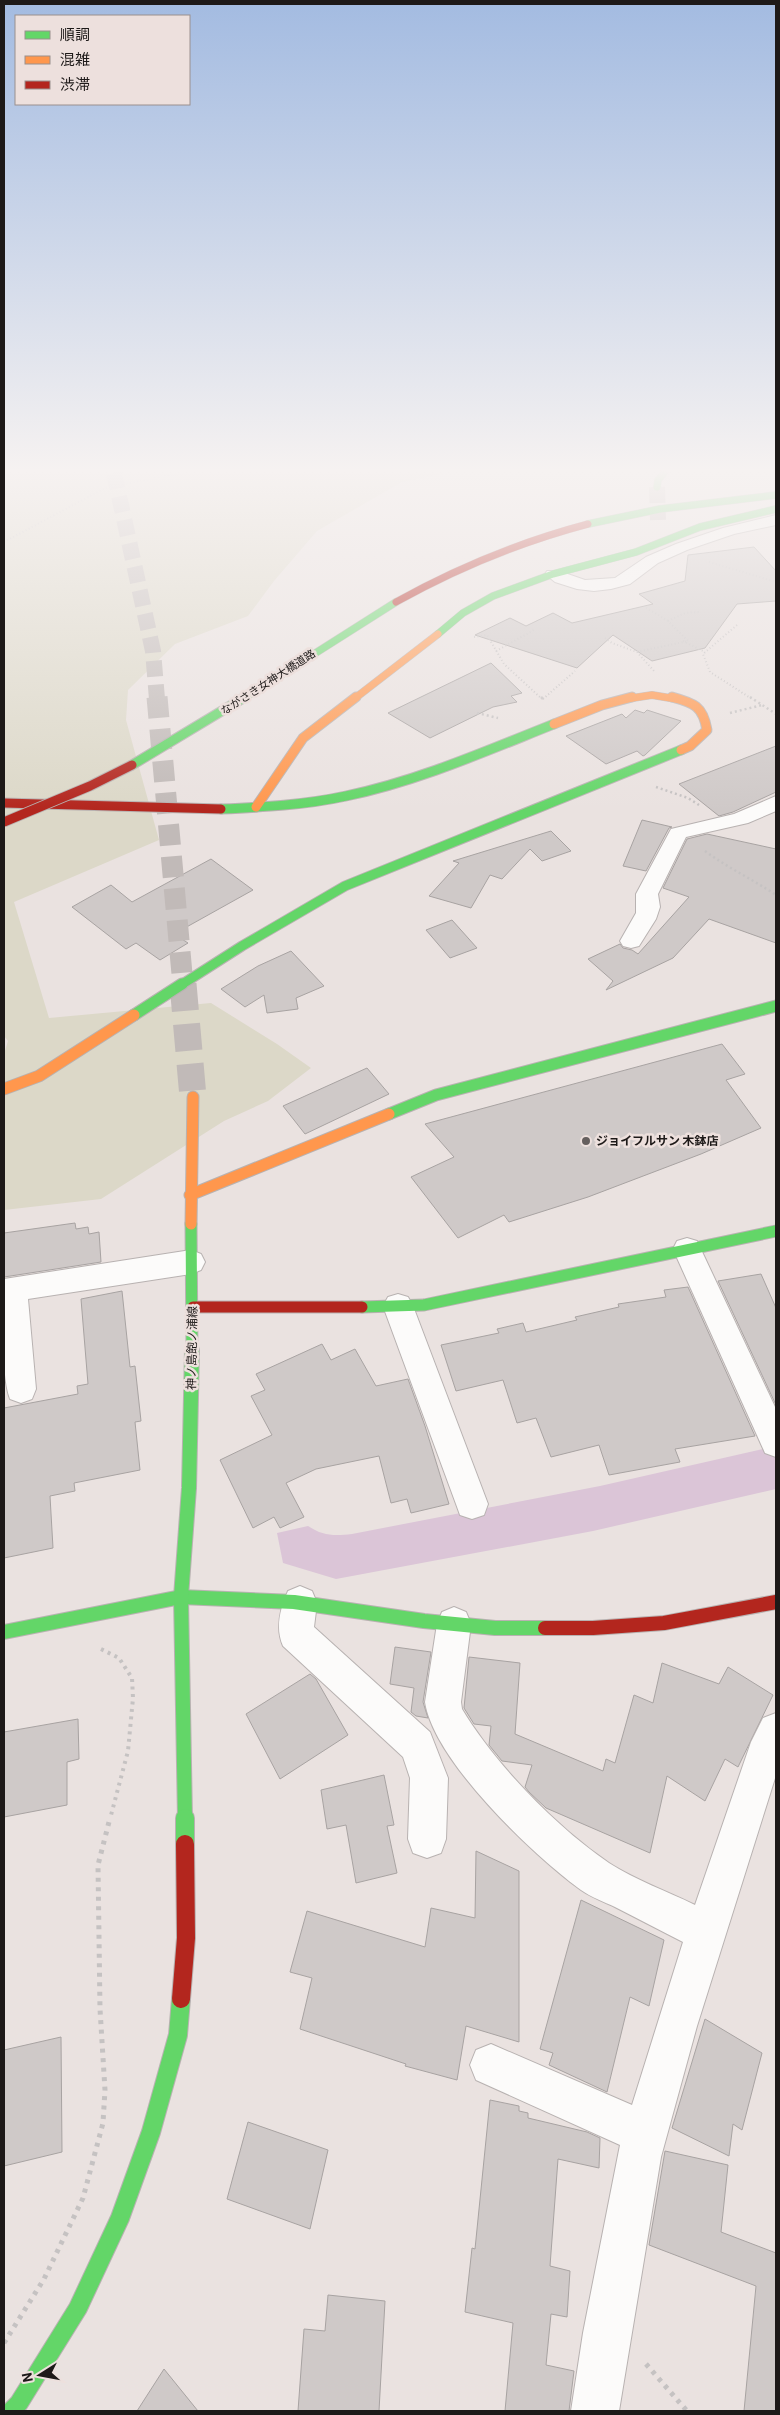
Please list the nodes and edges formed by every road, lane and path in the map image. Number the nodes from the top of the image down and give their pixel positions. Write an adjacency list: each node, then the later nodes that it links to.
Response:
1 (428, 586): 23 (street, ながさき女神大橋道路, bridge)
2 (522, 586): 21 (street)
3 (644, 607): 5 (path)
4 (700, 612): 5 (path)
5 (668, 621): 10 (path)
6 (737, 625): 13 (path)
7 (534, 630): 11 (path)
8 (471, 638): 11 (path)
9 (605, 638): 12 (path)
10 (683, 641): 12 (path); 13 (path)
11 (496, 651): 14 (path)
12 (637, 652): 15 (path)
13 (705, 652): 16 (path)
14 (575, 671)
15 (686, 701): 18 (street); 21 (street)
16 (762, 705): 17 (path); 18 (path)
17 (776, 714)
18 (706, 719): 19 (street)
19 (652, 762): 24 (path); 29 (street)
20 (4, 803): 21 (street)
21 (256, 807)
22 (771, 814): 24 (street)
23 (4, 822)
24 (717, 823): 25 (street)
25 (682, 832): 26 (path); 27 (street)
26 (776, 894)
27 (631, 941)
28 (776, 1006): 31 (street)
29 (4, 1089)
30 (193, 1098): 31 (street, 神ノ島飽ノ浦線)
31 (190, 1195): 34 (street, 神ノ島飽ノ浦線)
32 (776, 1230): 33 (street)
33 (687, 1249): 36 (street); 39 (street)
34 (191, 1262): 35 (street); 37 (street, 神ノ島飽ノ浦線)
35 (9, 1290): 38 (street)
36 (398, 1306): 37 (street); 40 (street)
37 (193, 1308): 41 (street, 神ノ島飽ノ浦線)
38 (21, 1389)
39 (776, 1443)
40 (472, 1504)
41 (181, 1597): 43 (street); 45 (street); 54 (street, 神ノ島飽ノ浦線)
42 (776, 1602): 44 (street)
43 (300, 1603): 44 (street); 48 (street)
44 (454, 1624): 49 (street)
45 (4, 1632)
46 (93, 1647): 53 (path)
47 (776, 1731): 49 (street)
48 (427, 1839)
49 (706, 1932): 51 (street)
50 (491, 2065): 51 (street)
51 (646, 2134): 52 (street)
52 (607, 2333): 55 (street); 56 (path)
53 (4, 2343)
54 (18, 2408)
55 (595, 2411)
56 (687, 2411)

